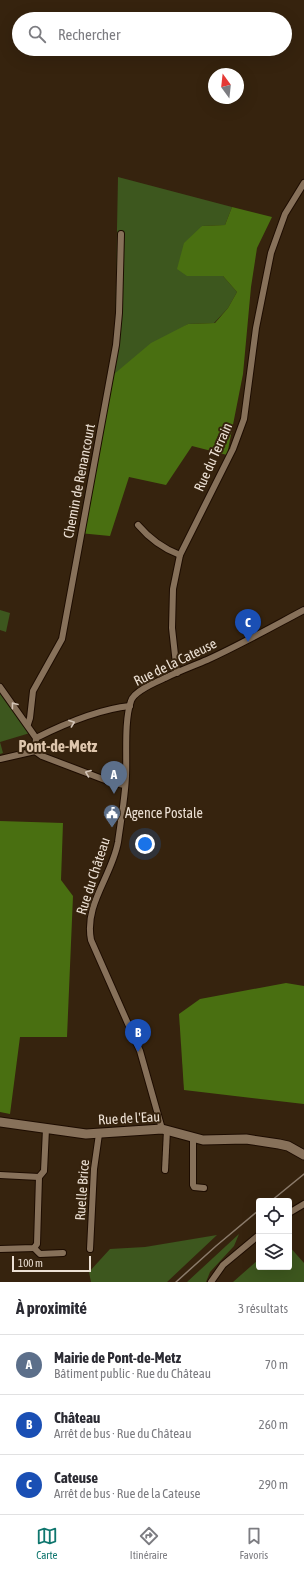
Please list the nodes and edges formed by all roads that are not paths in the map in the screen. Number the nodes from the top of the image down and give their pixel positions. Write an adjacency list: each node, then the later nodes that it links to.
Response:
1 (304, 183): 4 (street, Rue du Terrain)
2 (121, 234): 9 (street, Chemin de Renancourt)
3 (138, 525): 4 (street)
4 (180, 555): 6 (street, Rue du Terrain)
5 (304, 610): 6 (street, Rue de la Cateuse)
6 (177, 673): 8 (street, Rue de la Cateuse)
7 (0, 687): 9 (street, one-way to 7)
8 (130, 706): 10 (street, Rue de la Cateuse, one-way to 8); 13 (street, Rue du Château)
9 (28, 724): 10 (street)
10 (36, 738): 11 (street)
11 (35, 751): 12 (street); 13 (street, one-way to 11)
12 (0, 759)
13 (125, 786): 16 (street, Rue du Château)
14 (0, 1122): 15 (street, Rue de l'Eau)
15 (46, 1129): 17 (street, Rue de l'Eau); 22 (street)
16 (165, 1130): 17 (street, Rue de l'Eau); 18 (street, Rue de l'Eau); 20 (street, Rue du Château)
17 (99, 1134): 29 (street, Ruelle Brice)
18 (193, 1138): 19 (street, Rue de l'Eau); 23 (street)
19 (304, 1155)
20 (165, 1170)
21 (0, 1175): 22 (street)
22 (39, 1177): 27 (street)
23 (204, 1188)
24 (304, 1204): 25 (street)
25 (292, 1212)
26 (256, 1238): 31 (street)
27 (34, 1248): 28 (street); 30 (street)
28 (0, 1249)
29 (90, 1249)
30 (63, 1254)
31 (211, 1282)

